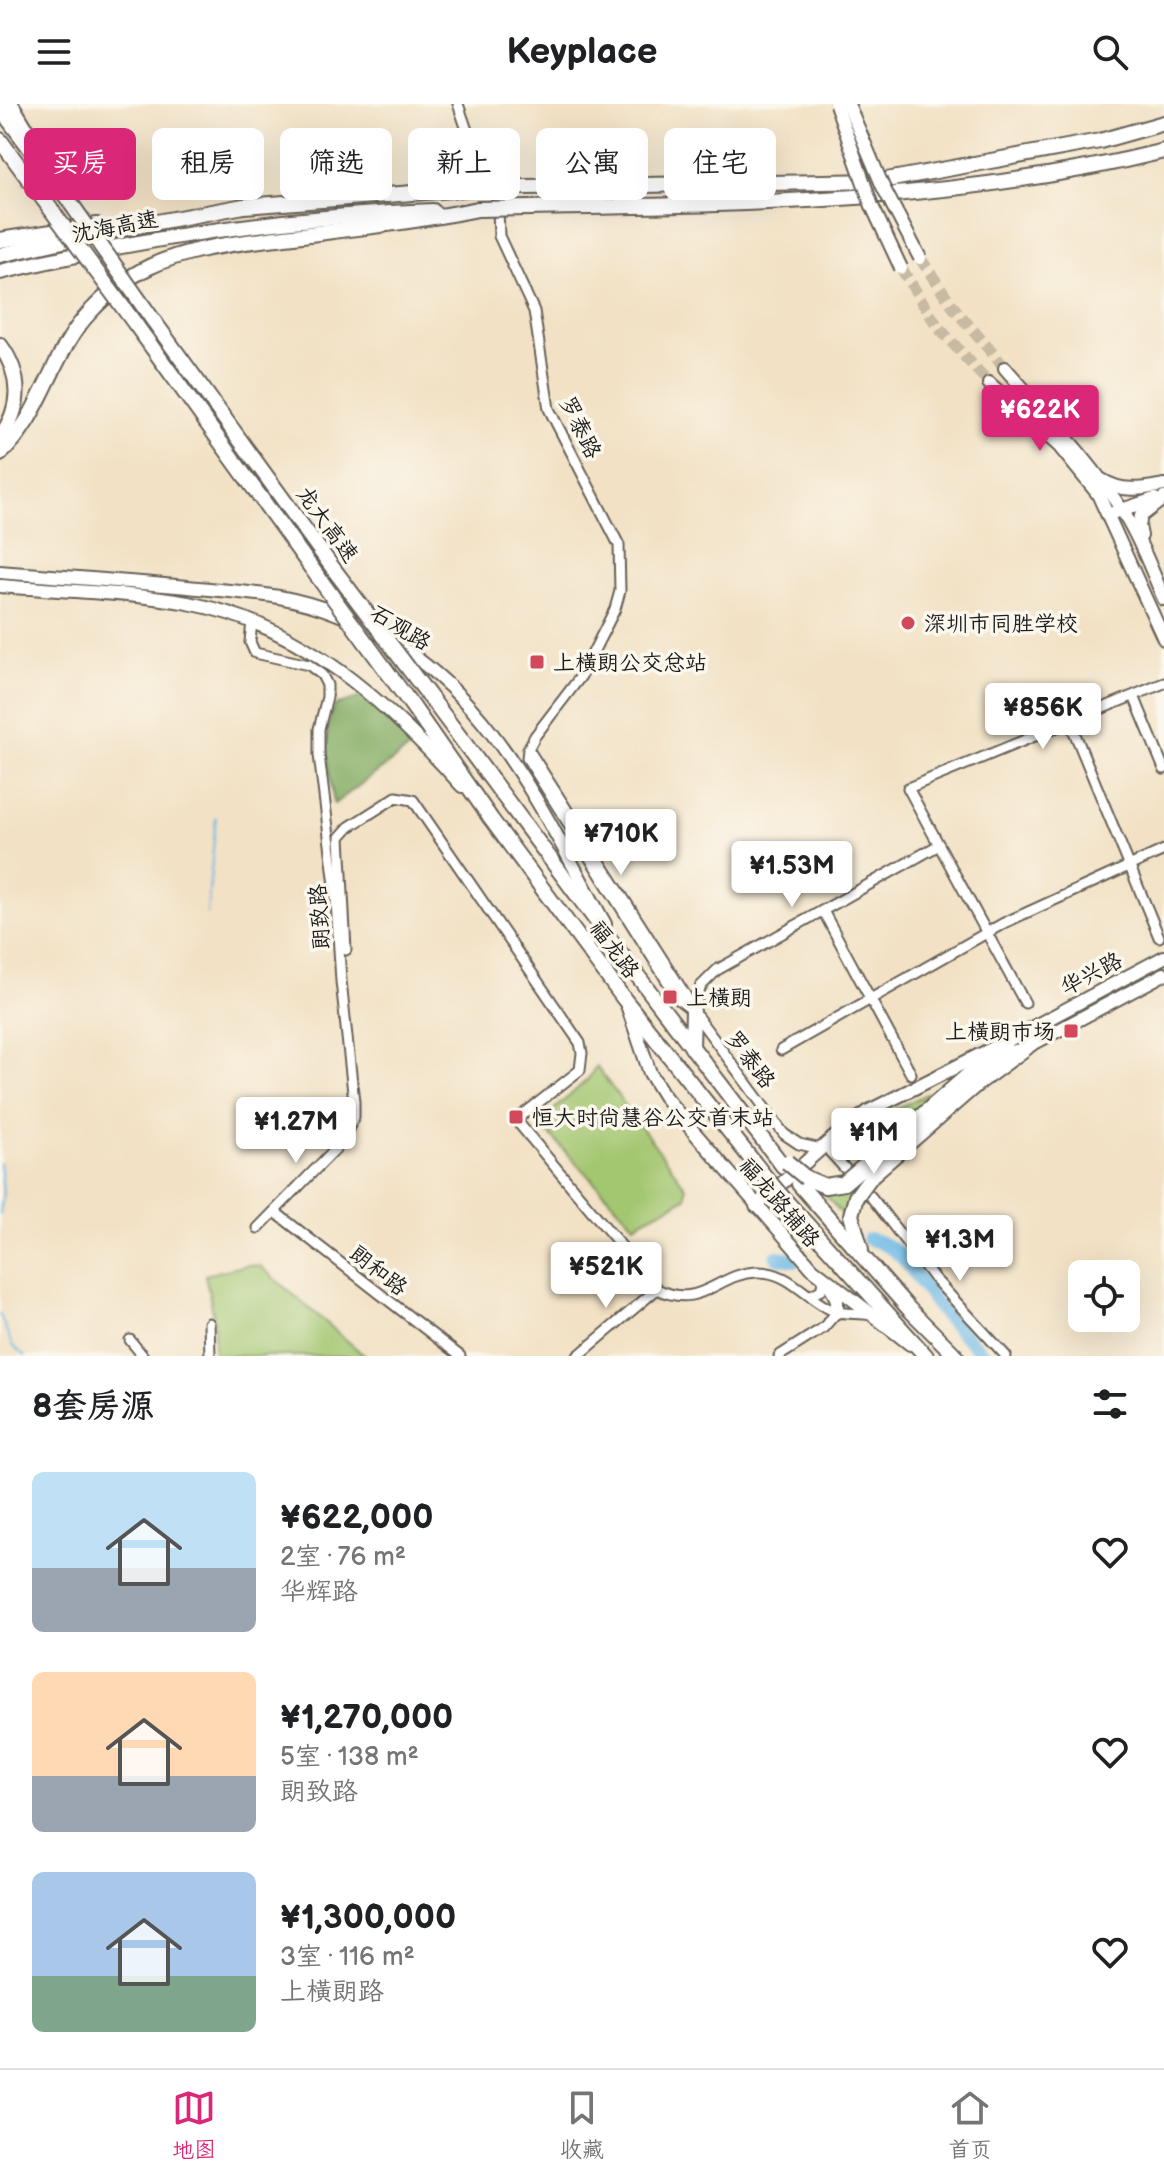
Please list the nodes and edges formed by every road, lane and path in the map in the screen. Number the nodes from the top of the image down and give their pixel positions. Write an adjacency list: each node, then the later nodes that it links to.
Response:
1 (11, 104): 7 (highway)
2 (458, 104): 52 (street, 罗泰路)
3 (836, 104): 17 (main road, bridge)
4 (848, 104): 16 (main road, bridge)
5 (0, 108): 8 (highway, 龙大高速)
6 (1164, 123): 12 (highway, bridge)
7 (25, 128)
8 (24, 140)
9 (0, 142): 38 (highway, 龙大高速, bridge)
10 (1164, 151): 13 (highway, bridge)
11 (69, 200): 47 (highway, 龙大高速, bridge)
12 (244, 206): 14 (highway); 15 (highway)
13 (478, 209): 18 (highway, 沈海高速); 23 (highway)
14 (0, 240)
15 (0, 255)
16 (920, 258)
17 (901, 268)
18 (0, 272)
19 (0, 345): 22 (highway)
20 (1005, 368): 24 (main road)
21 (989, 383): 27 (main road)
22 (0, 437)
23 (0, 454)
24 (1094, 474): 25 (main road); 27 (main road)
25 (1164, 485): 27 (main road)
26 (1164, 497): 27 (main road); 28 (main road)
27 (1116, 509): 28 (main road); 33 (main road)
28 (1147, 562): 31 (main road)
29 (0, 572): 47 (main road, 石观路)
30 (0, 586): 32 (main road)
31 (1164, 599)
32 (252, 621): 38 (main road); 63 (street, 朗致路)
33 (1164, 639)
34 (1164, 683): 35 (street)
35 (1134, 696): 36 (street); 37 (street)
36 (1070, 722): 39 (street); 41 (street)
37 (1164, 769)
38 (491, 819): 49 (highway, 福龙路)
39 (939, 845): 42 (street); 43 (street)
40 (1164, 850): 41 (street)
41 (1129, 866): 43 (street); 44 (street)
42 (823, 911): 50 (street); 52 (street)
43 (988, 932): 50 (street); 51 (street)
44 (1159, 937)
45 (346, 950): 67 (street)
46 (1164, 957): 53 (main road, 华兴路)
47 (627, 962): 55 (highway, 福龙路)
48 (1164, 974): 54 (main road, 华兴路)
49 (624, 999): 62 (main road, 福龙路辅路); 78 (highway, 福龙路, bridge)
50 (870, 999): 56 (street); 58 (street)
51 (1025, 1003)
52 (693, 1011): 55 (highway); 59 (street, 罗泰路)
53 (1007, 1041): 57 (highway); 59 (main road, 华兴路)
54 (1027, 1047): 57 (main road, 华兴路); 60 (highway)
55 (692, 1048): 61 (highway, 福龙路)
56 (781, 1050)
57 (979, 1065): 59 (main road, 华兴路); 60 (highway)
58 (911, 1074)
59 (825, 1150): 62 (main road, 华兴路); 80 (street)
60 (868, 1171): 61 (highway, bridge); 65 (highway, bridge)
61 (802, 1181): 65 (highway, 福龙路)
62 (756, 1206): 66 (main road, 福龙路辅路)
63 (275, 1212): 64 (street, 朗致路); 75 (street, 朗和路)
64 (258, 1228)
65 (864, 1256): 79 (highway, 福龙路)
66 (824, 1279): 68 (street); 69 (main road); 70 (main road, 福龙路辅路)
67 (657, 1289): 68 (street); 76 (street)
68 (811, 1295): 69 (street)
69 (837, 1312): 70 (street); 77 (street)
70 (874, 1316): 78 (main road, 福龙路辅路)
71 (209, 1323): 74 (street)
72 (130, 1340): 73 (street)
73 (143, 1356)
74 (210, 1356)
75 (460, 1356)
76 (578, 1356)
77 (779, 1356)
78 (926, 1356)
79 (956, 1356)
80 (1006, 1356)

